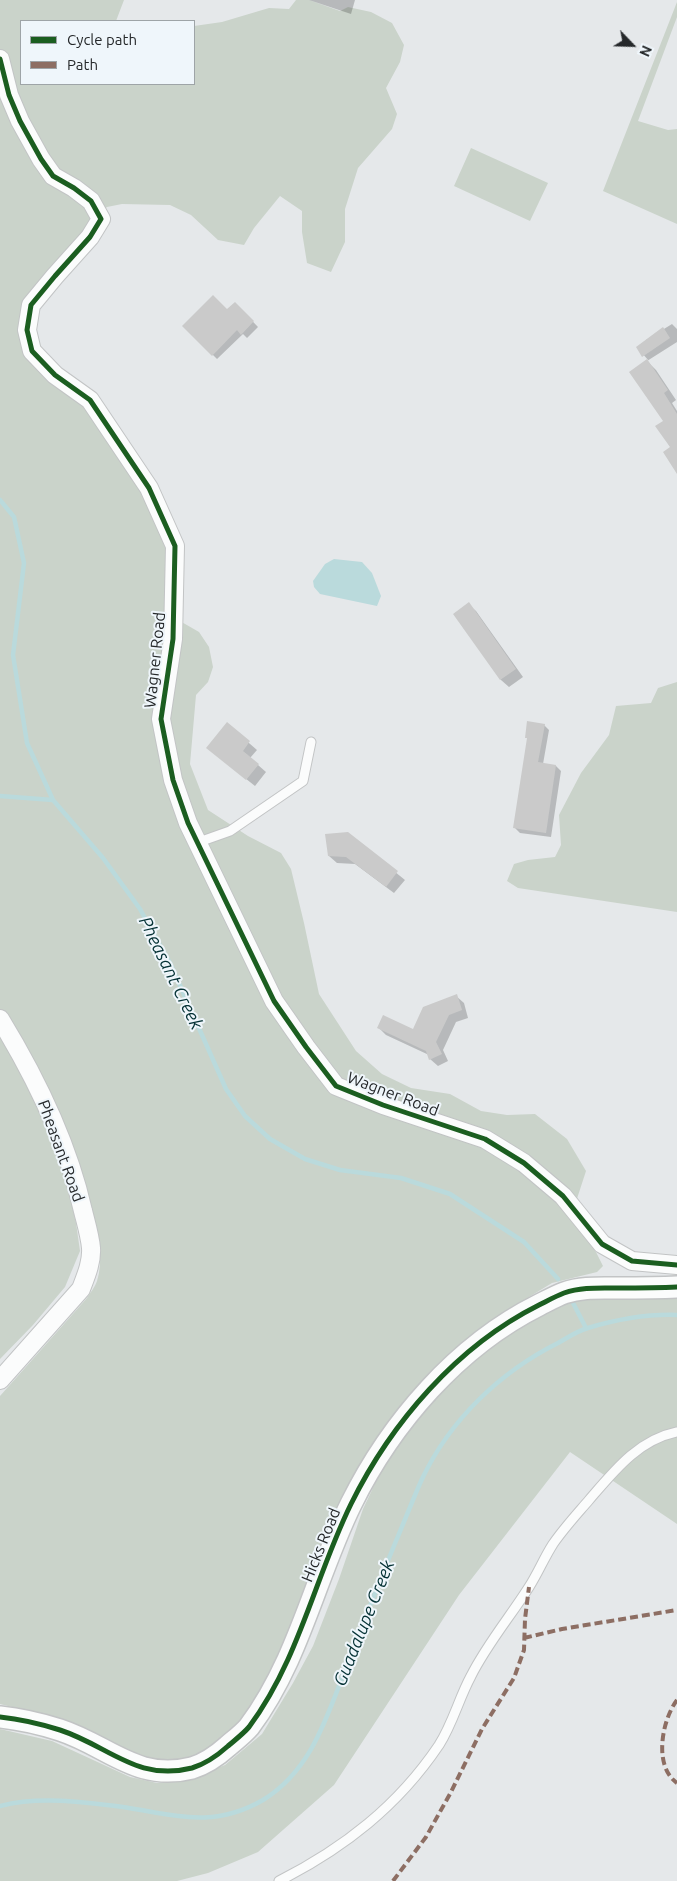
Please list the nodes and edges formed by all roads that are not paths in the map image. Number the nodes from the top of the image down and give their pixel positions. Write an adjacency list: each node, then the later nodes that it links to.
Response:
1 (0, 59): 3 (street, Wagner Road)
2 (312, 742): 3 (lane)
3 (199, 842): 5 (street, Wagner Road)
4 (0, 1020): 7 (street, Pheasant Road)
5 (677, 1265)
6 (677, 1287): 9 (street, Hicks Road)
7 (0, 1380)
8 (677, 1432): 10 (lane)
9 (0, 1717)
10 (279, 1881)

